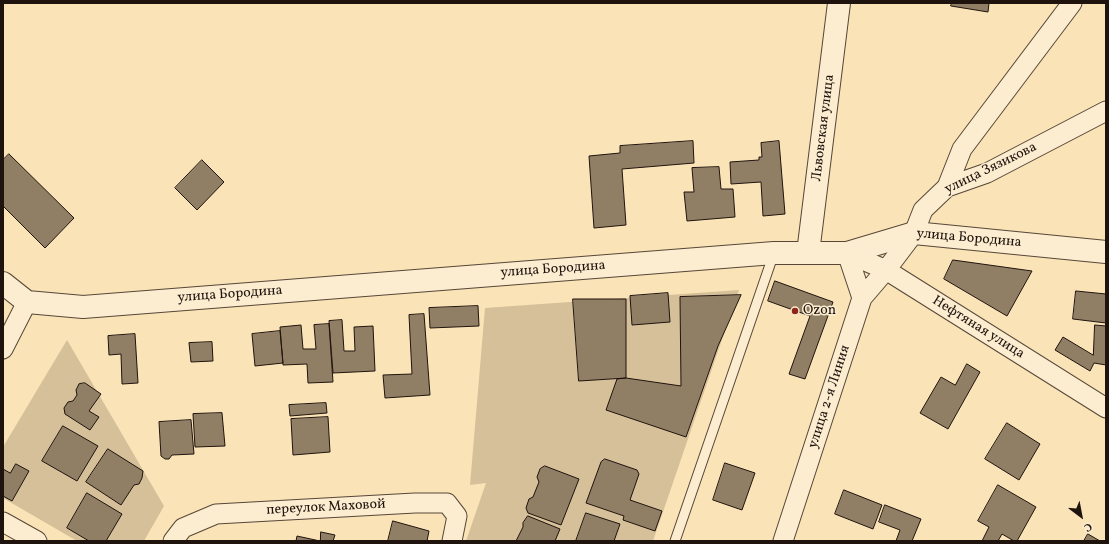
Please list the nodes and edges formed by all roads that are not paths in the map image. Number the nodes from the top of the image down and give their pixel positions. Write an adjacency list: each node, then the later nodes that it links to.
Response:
1 (839, 3): 8 (street, Львовская улица)
2 (1072, 3): 4 (street)
3 (1106, 111): 4 (street, улица Зязикова)
4 (947, 187): 5 (street, улица Зязикова)
5 (914, 233): 6 (street, улица Бородина); 9 (street, улица Бородина); 10 (street, улица Зязикова)
6 (1106, 252)
7 (774, 253): 8 (street, улица Бородина); 13 (street, улица Бородина); 20 (lane)
8 (808, 253): 9 (street, улица Бородина)
9 (847, 253): 10 (street, Нефтяная улица); 12 (street)
10 (886, 270): 12 (street, улица Зязикова); 15 (street, Нефтяная улица)
11 (3, 283): 13 (street)
12 (862, 298): 21 (street, улица 2-я Линия)
13 (27, 302): 14 (street)
14 (3, 349)
15 (1106, 408)
16 (3, 522): 17 (street)
17 (37, 541)
18 (173, 541): 19 (street, переулок Маховой)
19 (452, 541)
20 (675, 541)
21 (783, 541)

